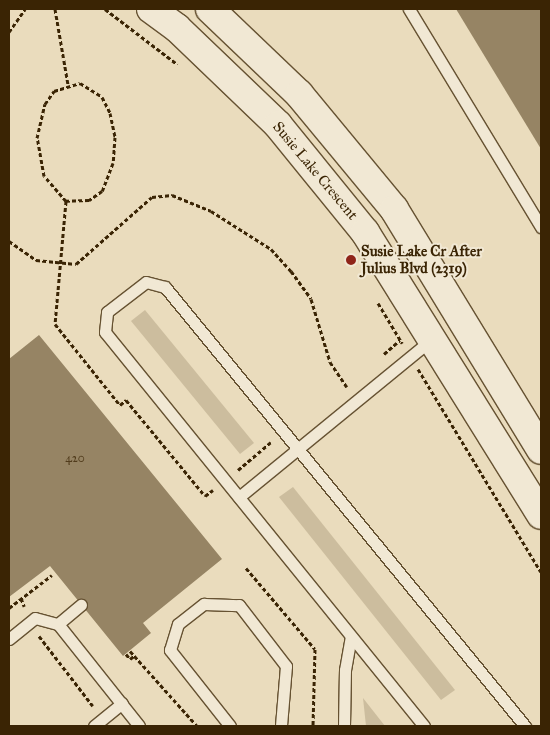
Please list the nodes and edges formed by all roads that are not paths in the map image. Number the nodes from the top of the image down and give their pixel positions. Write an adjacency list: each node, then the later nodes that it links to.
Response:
1 (151, 9): 5 (street, Susie Lake Crescent)
2 (210, 9): 7 (street)
3 (409, 9): 4 (lane)
4 (541, 227)
5 (431, 340): 6 (lane); 9 (street, Susie Lake Crescent)
6 (297, 449): 8 (lane); 8 (lane); 21 (lane)
7 (541, 450)
8 (239, 497): 12 (lane)
9 (541, 515)
10 (81, 604): 11 (lane)
11 (58, 624): 13 (lane); 14 (lane)
12 (351, 638): 19 (lane); 20 (lane)
13 (9, 639)
14 (122, 703): 15 (lane); 16 (lane)
15 (99, 723)
16 (139, 726)
17 (230, 726): 18 (lane)
18 (281, 726)
19 (344, 726)
20 (424, 726)
21 (525, 726)

